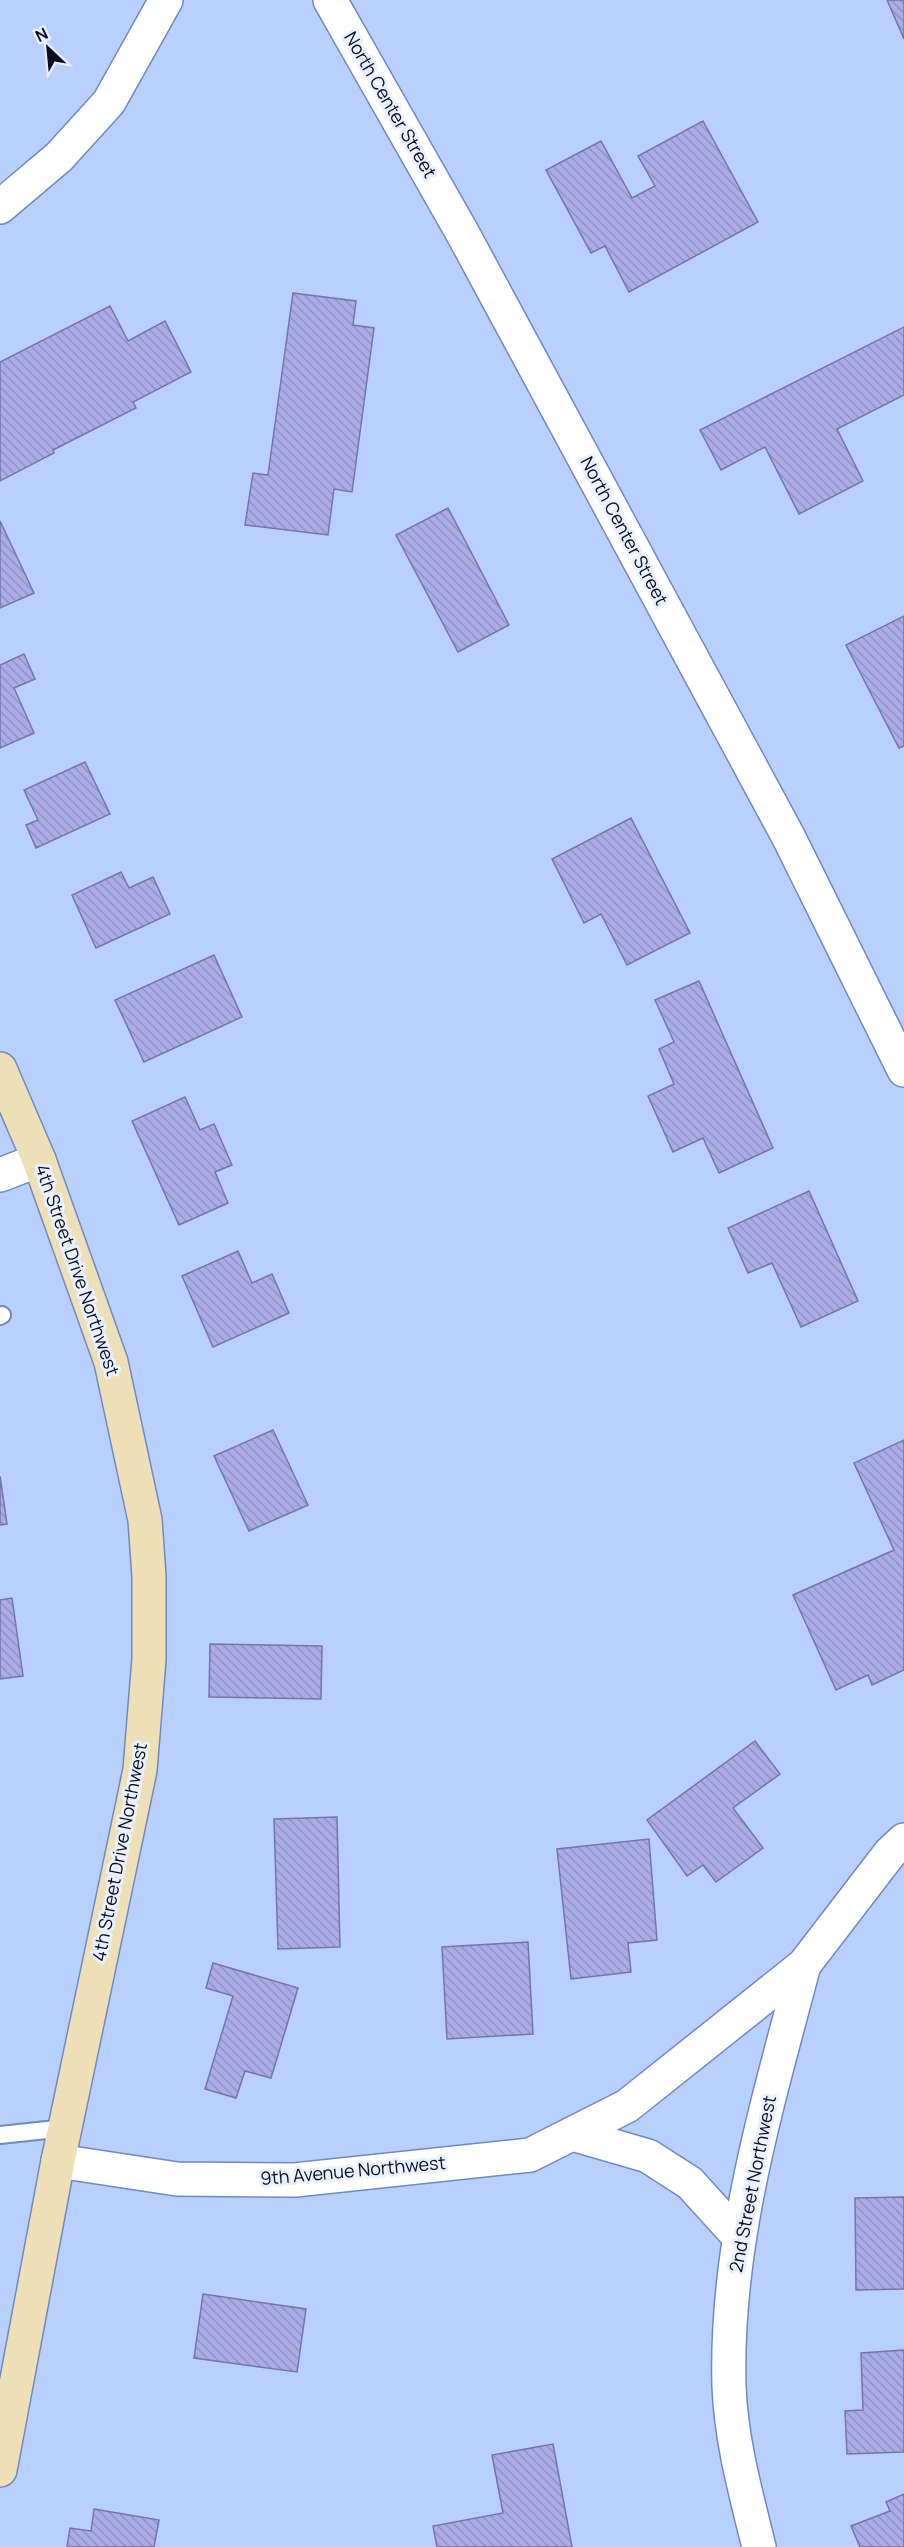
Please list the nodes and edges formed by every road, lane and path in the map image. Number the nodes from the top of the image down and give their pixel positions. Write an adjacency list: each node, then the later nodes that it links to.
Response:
1 (166, 0): 3 (street)
2 (330, 0): 5 (street, North Center Street)
3 (0, 207)
4 (0, 1068): 6 (main road, 4th Street Drive Northwest)
5 (904, 1070)
6 (39, 1160): 7 (street); 10 (main road, 4th Street Drive Northwest)
7 (0, 1175)
8 (904, 1840): 9 (street, 9th Avenue Northwest)
9 (804, 1965): 11 (street, 9th Avenue Northwest); 14 (street, 2nd Street Northwest)
10 (65, 2128): 12 (lane); 13 (main road, 4th Street Drive Northwest)
11 (572, 2134): 13 (street, 9th Avenue Northwest); 14 (street)
12 (0, 2135)
13 (58, 2161): 15 (main road, 4th Street Drive Northwest)
14 (739, 2236): 16 (street, 2nd Street Northwest)
15 (0, 2470)
16 (759, 2547)

